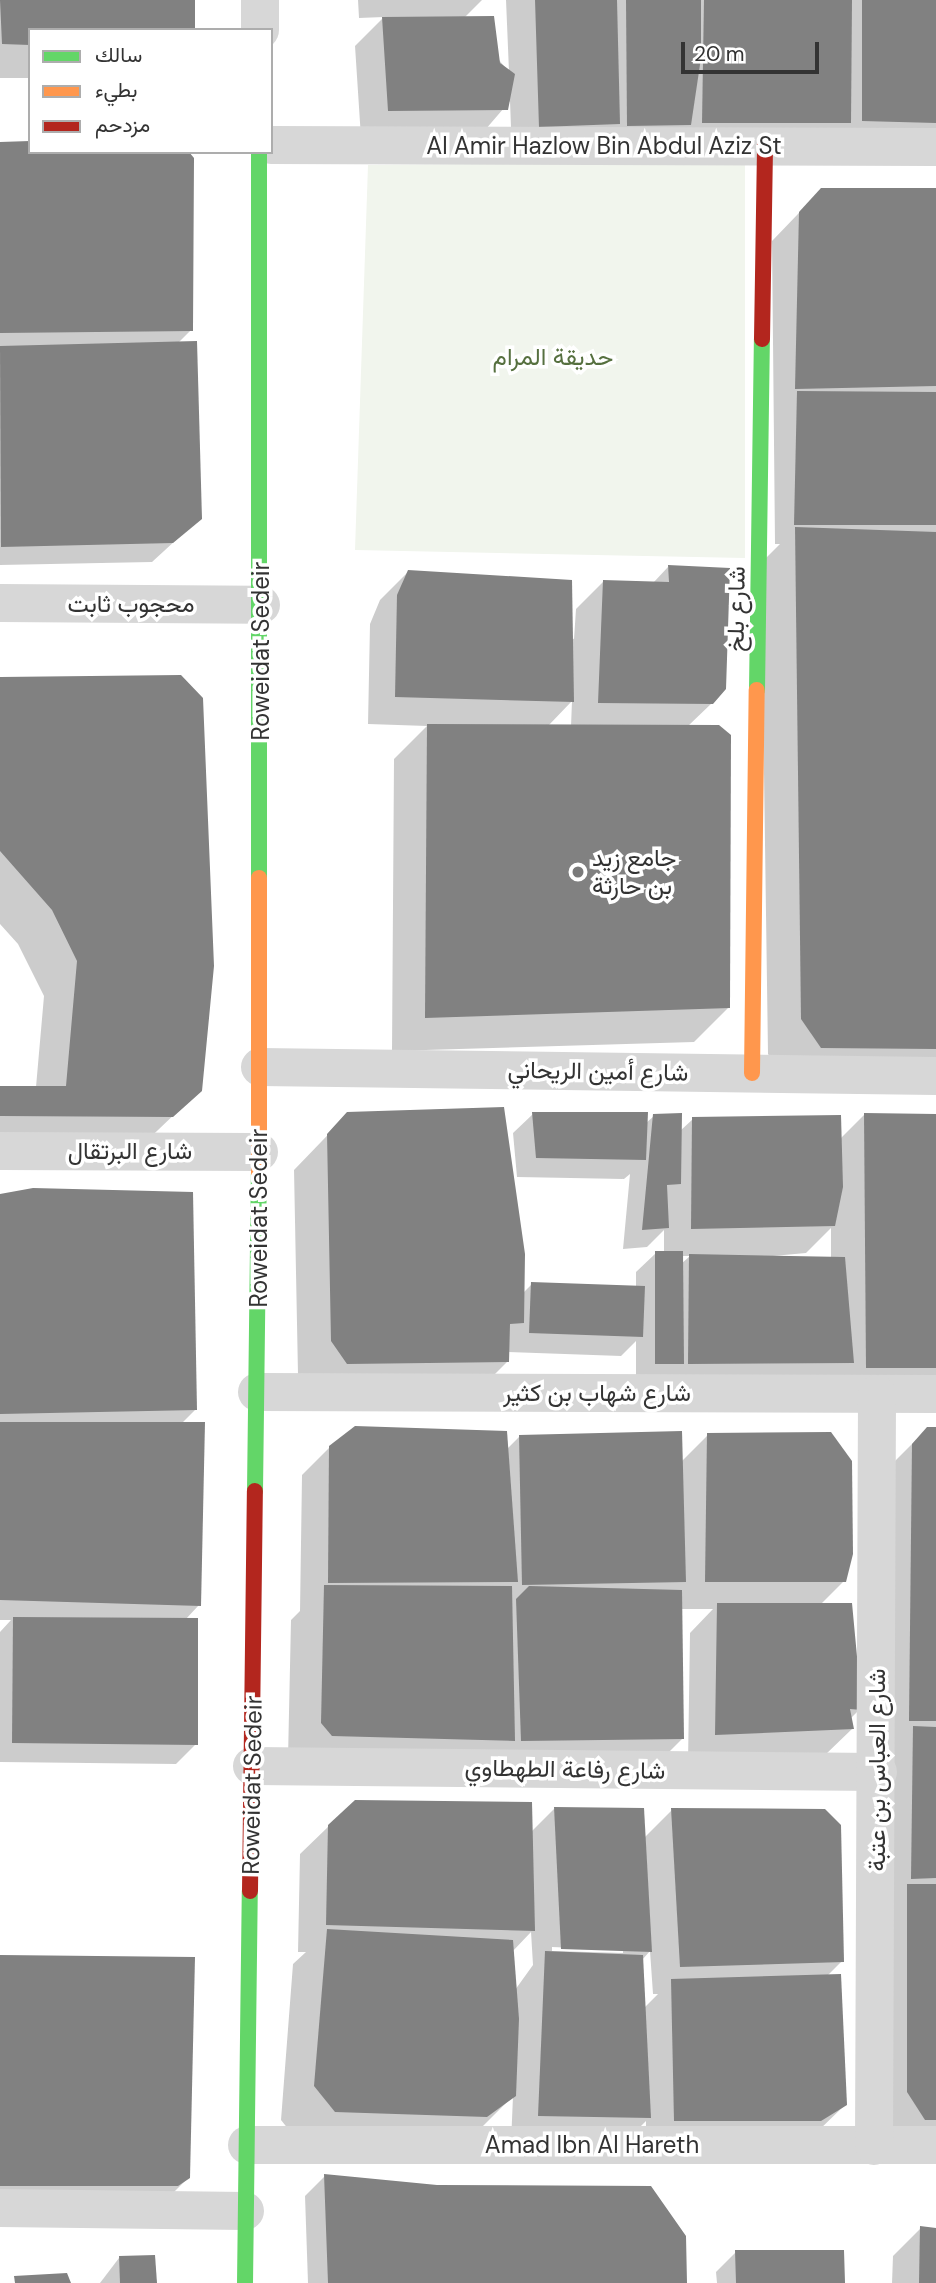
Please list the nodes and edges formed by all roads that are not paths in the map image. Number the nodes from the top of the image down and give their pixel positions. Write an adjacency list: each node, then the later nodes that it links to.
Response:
1 (260, 0): 2 (street)
2 (260, 28)
3 (273, 145): 4 (street, Al Amir Hazlow Bin Abdul Aziz St)
4 (765, 146): 5 (street, Al Amir Hazlow Bin Abdul Aziz St); 10 (street, شارع بلخ)
5 (936, 147)
6 (259, 154): 8 (street, Roweidat Sedeir)
7 (0, 603): 8 (street, محجوب ثابت)
8 (261, 605): 9 (street, Roweidat Sedeir)
9 (260, 1067): 10 (street, شارع أمين الريحاني); 13 (street, Roweidat Sedeir)
10 (752, 1073): 11 (street, شارع أمين الريحاني)
11 (936, 1076)
12 (0, 1151): 13 (street, شارع البرتقال)
13 (259, 1152): 14 (street, Roweidat Sedeir)
14 (257, 1392): 15 (street, شارع شهاب بن كثير); 17 (street, Roweidat Sedeir)
15 (877, 1394): 16 (street, شارع شهاب بن كثير); 18 (street, شارع العباس بن عتبة)
16 (936, 1394)
17 (252, 1766): 18 (street, شارع رفاعة الطهطاوي); 19 (street, Roweidat Sedeir)
18 (878, 1772): 20 (street, شارع العباس بن عتبة)
19 (247, 2145): 20 (street, Amad Ibn Al Hareth); 23 (street, Roweidat Sedeir)
20 (874, 2146): 21 (street, Amad Ibn Al Hareth)
21 (936, 2146)
22 (0, 2207): 23 (street)
23 (245, 2211): 24 (street, Roweidat Sedeir)
24 (244, 2283)

